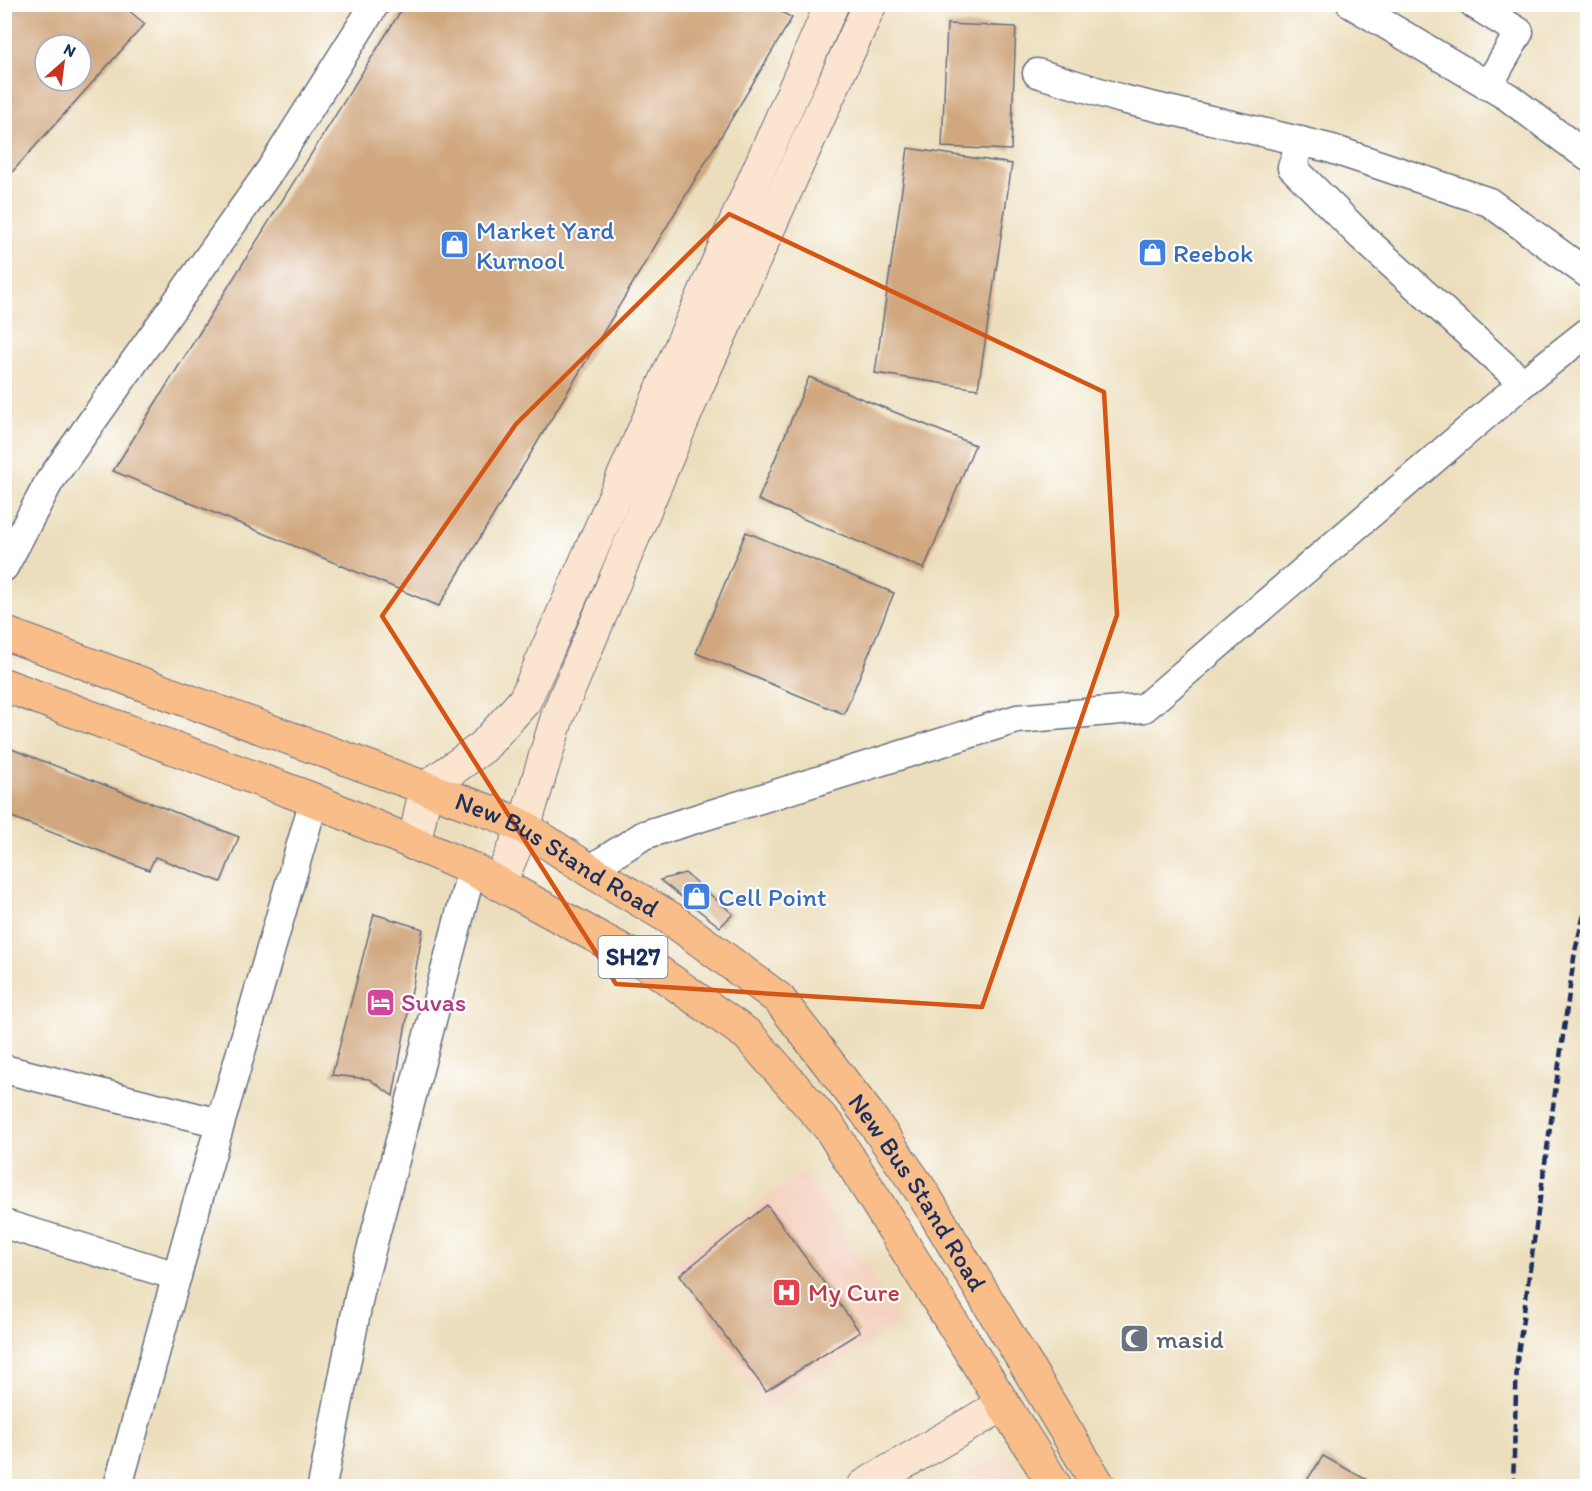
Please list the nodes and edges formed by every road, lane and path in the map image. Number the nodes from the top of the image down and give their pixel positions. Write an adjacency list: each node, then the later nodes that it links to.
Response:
1 (375, 4): 13 (street)
2 (831, 4): 16 (main road)
3 (870, 4): 18 (main road)
4 (1351, 4): 7 (street)
5 (1474, 4): 7 (street)
6 (1037, 73): 8 (street)
7 (1488, 86): 9 (street)
8 (1301, 141): 10 (street); 12 (street)
9 (1587, 157)
10 (1587, 274)
11 (1587, 333): 12 (street)
12 (1523, 383): 20 (street)
13 (4, 567)
14 (4, 633): 16 (main road, New Bus Stand Road / SH27)
15 (4, 685): 17 (main road, New Bus Stand Road / SH27)
16 (426, 788): 18 (main road, New Bus Stand Road / SH27); 19 (main road)
17 (314, 800): 19 (main road, New Bus Stand Road / SH27); 23 (street)
18 (524, 827): 20 (main road, New Bus Stand Road / SH27); 21 (main road)
19 (414, 844): 21 (main road, New Bus Stand Road / SH27)
20 (589, 870): 31 (main road, New Bus Stand Road / SH27)
21 (486, 877): 26 (main road, New Bus Stand Road / SH27); 28 (street)
22 (4, 1069): 23 (street)
23 (220, 1123): 25 (street)
24 (4, 1224): 25 (street)
25 (177, 1276): 27 (street)
26 (1002, 1405): 29 (main road); 30 (main road, New Bus Stand Road / SH27)
27 (118, 1486)
28 (322, 1486)
29 (864, 1486)
30 (1055, 1486)
31 (1099, 1486)

